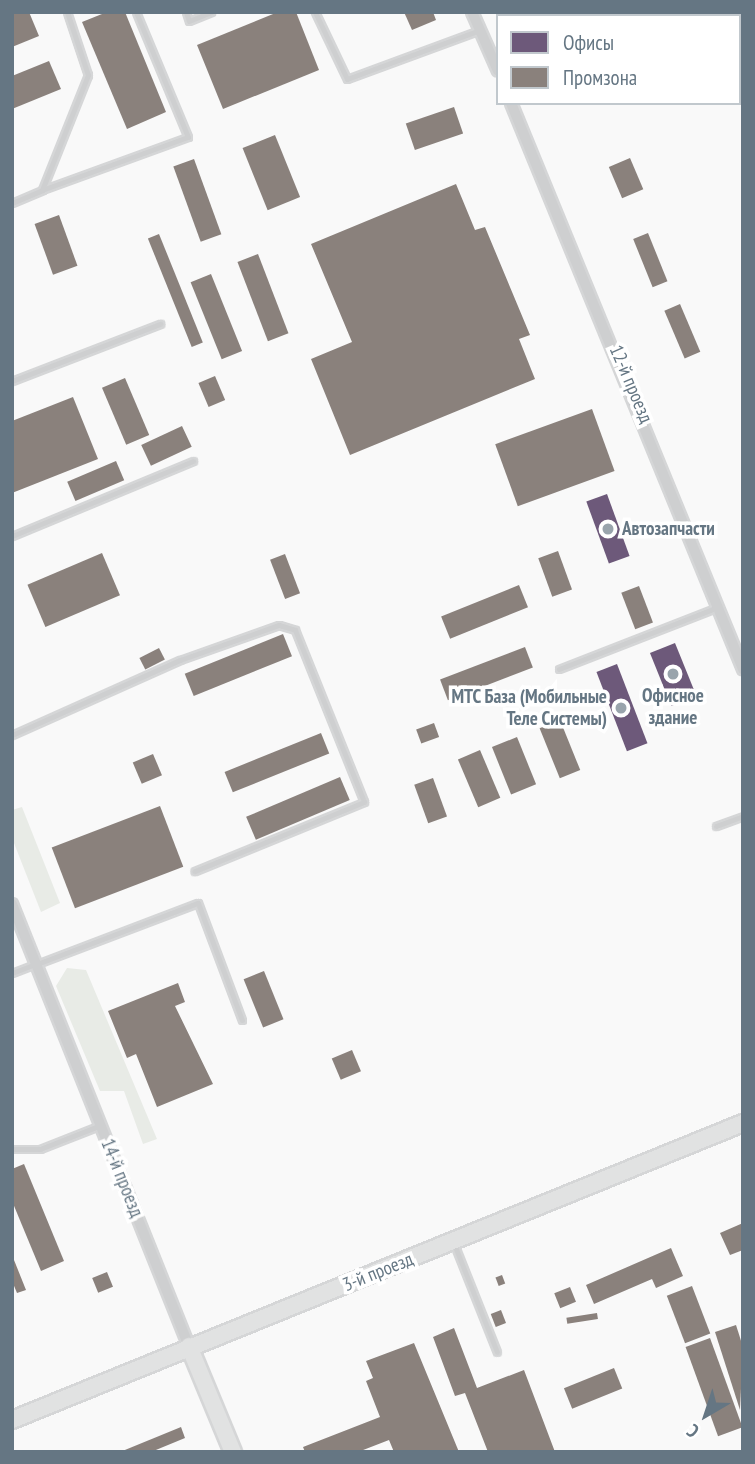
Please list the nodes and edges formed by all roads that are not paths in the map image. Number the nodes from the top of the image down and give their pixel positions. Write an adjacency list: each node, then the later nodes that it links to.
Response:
1 (68, 12): 10 (lane)
2 (136, 12): 10 (lane)
3 (186, 12): 4 (lane)
4 (211, 12)
5 (315, 12): 7 (lane)
6 (472, 12): 7 (street)
7 (480, 30): 8 (street)
8 (496, 66)
9 (513, 105): 16 (street, 12-й проезд)
10 (42, 190): 11 (lane)
11 (12, 203)
12 (160, 324): 13 (lane)
13 (12, 381)
14 (193, 461): 15 (lane)
15 (12, 536)
16 (718, 607): 17 (street, 12-й проезд); 18 (lane)
17 (743, 668)
18 (559, 669)
19 (12, 734): 22 (lane)
20 (743, 816): 21 (lane)
21 (716, 826)
22 (195, 872)
23 (12, 904): 24 (street, 14-й проезд)
24 (37, 964): 25 (lane); 26 (lane); 28 (street, 14-й проезд)
25 (12, 974)
26 (242, 1020)
27 (743, 1123): 30 (street, 3-й проезд)
28 (101, 1125): 29 (lane); 31 (street, 14-й проезд)
29 (12, 1149)
30 (453, 1242): 31 (street, 3-й проезд); 32 (lane)
31 (189, 1346): 33 (street, 3-й проезд); 34 (street, 14-й проезд)
32 (497, 1352)
33 (12, 1420)
34 (233, 1452)

